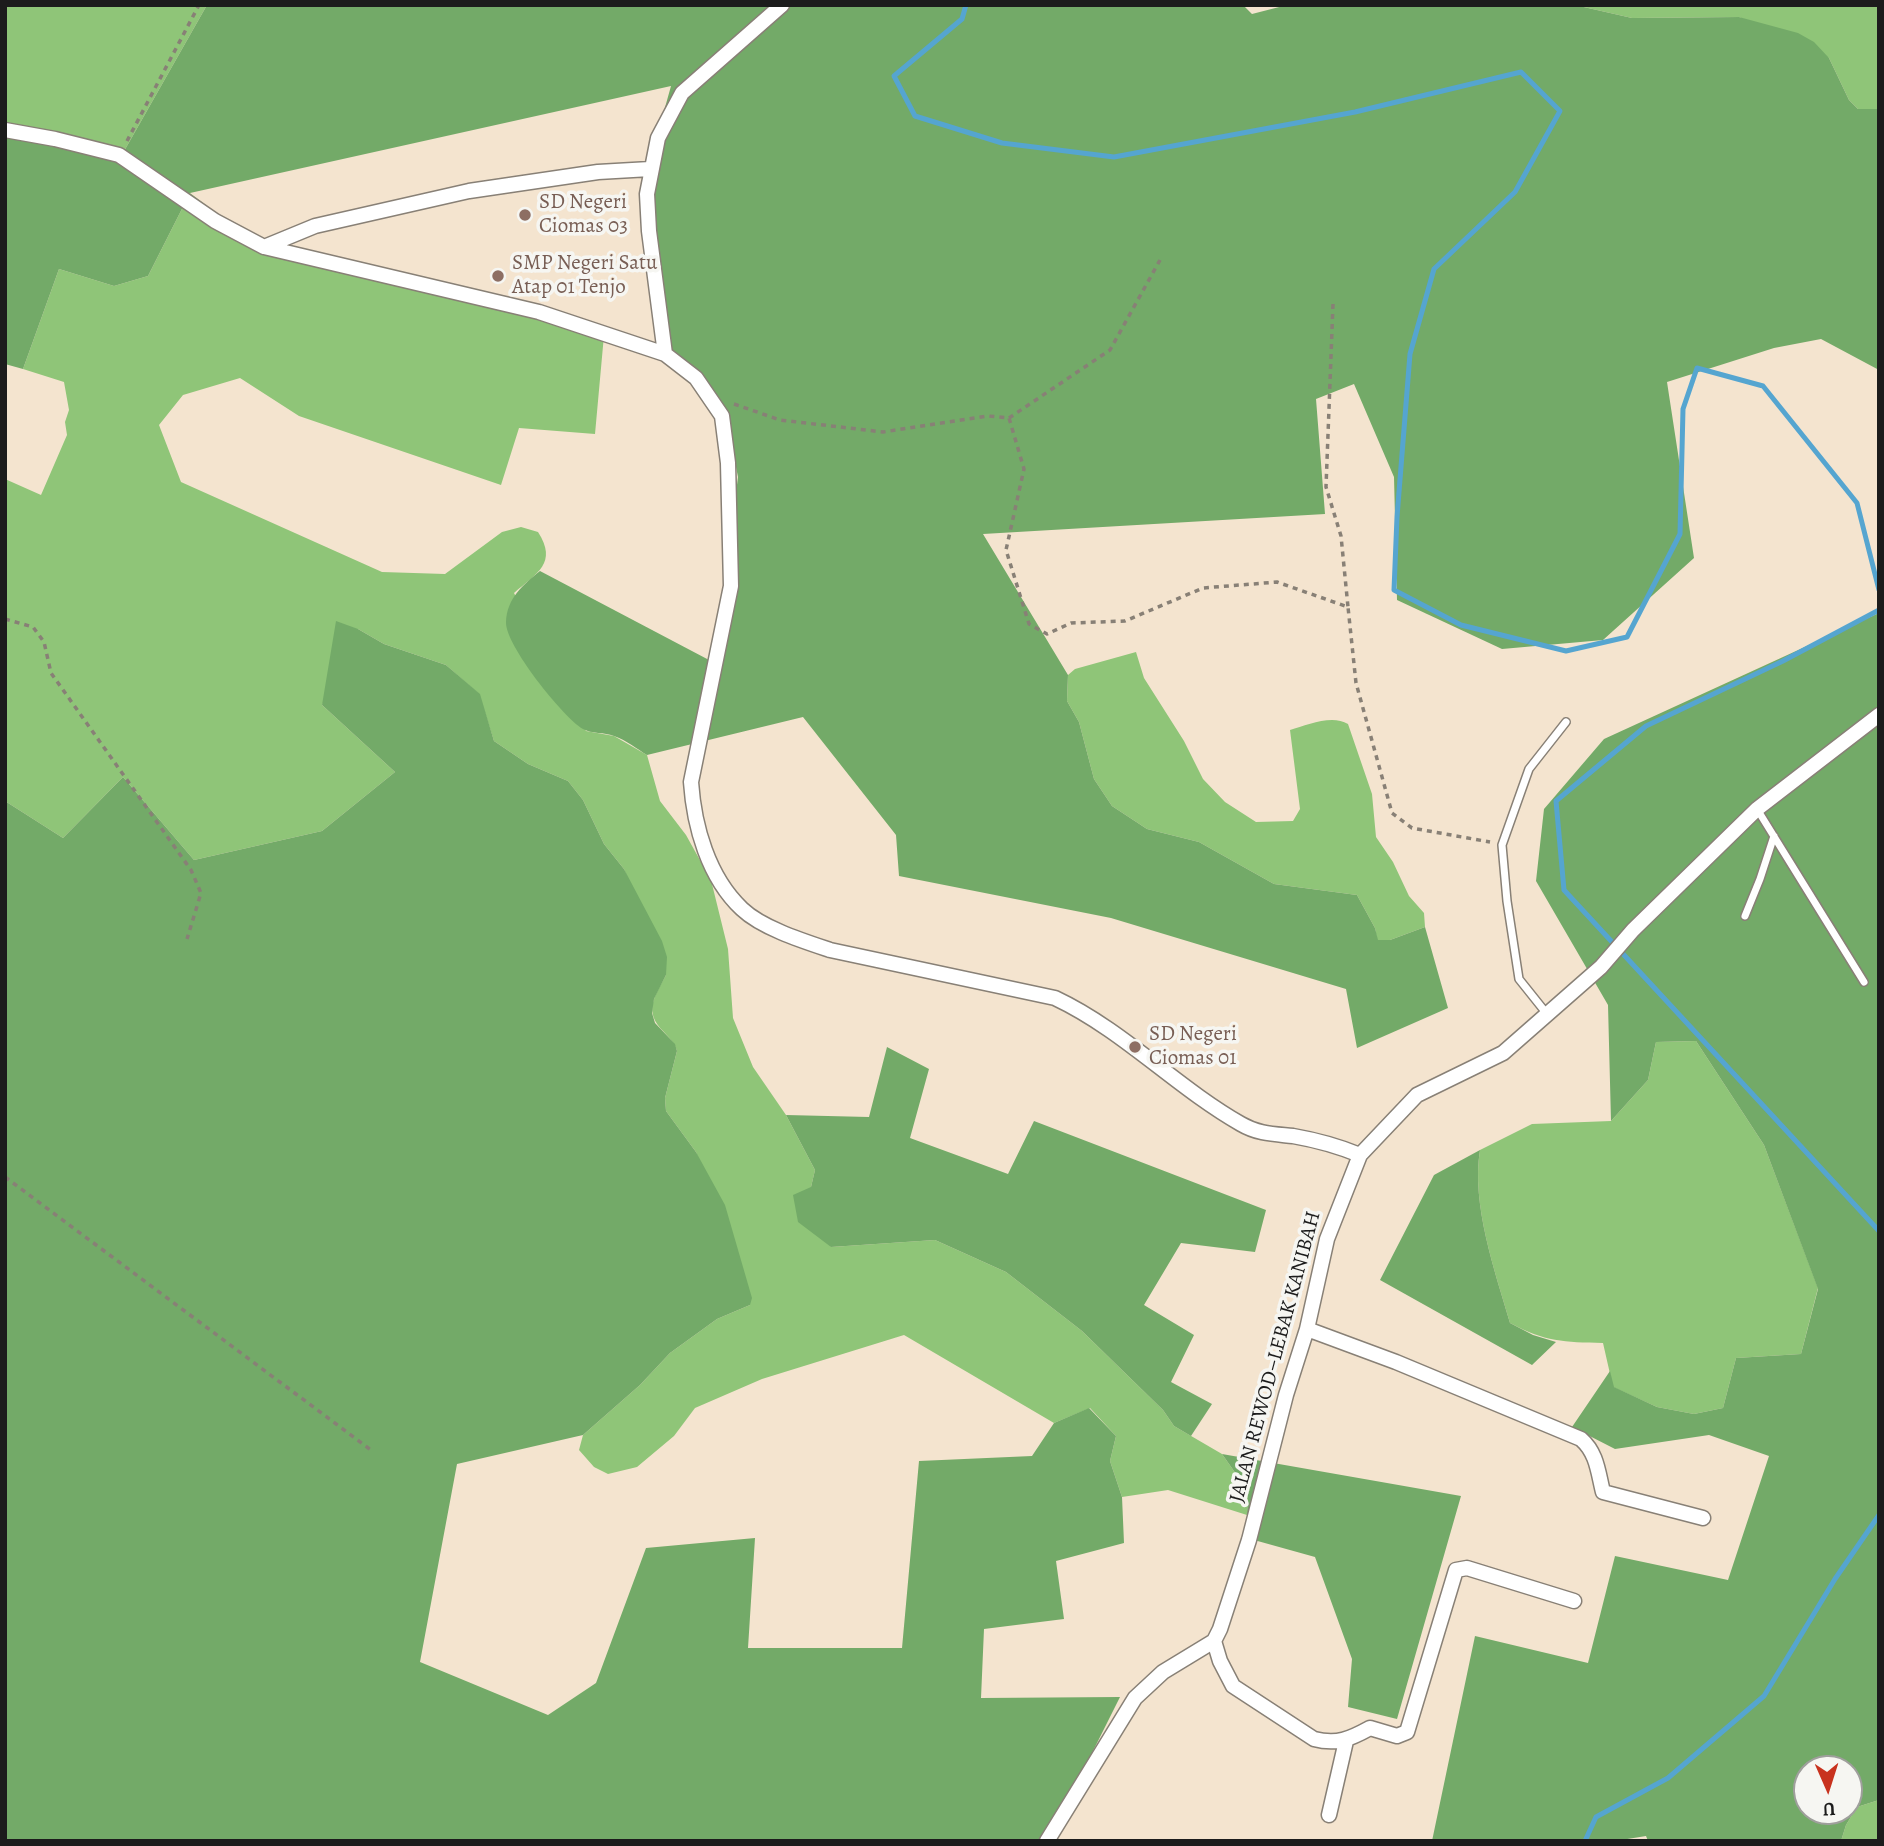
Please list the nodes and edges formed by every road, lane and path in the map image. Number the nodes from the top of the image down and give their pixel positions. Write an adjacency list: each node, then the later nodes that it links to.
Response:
1 (199, 5): 4 (path)
2 (782, 5): 5 (street)
3 (5, 130): 4 (street)
4 (119, 155): 6 (street)
5 (650, 169): 6 (street); 9 (street)
6 (264, 247): 9 (street)
7 (1160, 260): 11 (path)
8 (1333, 304): 12 (path)
9 (665, 354): 10 (street)
10 (708, 396): 11 (path); 23 (street)
11 (1009, 418): 12 (path)
12 (1348, 607): 18 (path)
13 (5, 619): 20 (path)
14 (1879, 715): 16 (street)
15 (1566, 722): 18 (lane)
16 (1757, 808): 17 (lane); 22 (street)
17 (1774, 836): 19 (lane); 21 (lane)
18 (1502, 845): 22 (lane)
19 (1745, 916)
20 (187, 939)
21 (1864, 982)
22 (1547, 1014): 23 (street)
23 (1360, 1155): 25 (street, JALAN REWOD–LEBAK KANIBAH)
24 (5, 1177): 26 (path)
25 (1307, 1329): 27 (street); 29 (street, JALAN REWOD–LEBAK KANIBAH)
26 (371, 1450)
27 (1703, 1518)
28 (1574, 1601): 30 (street)
29 (1214, 1640): 30 (street); 32 (street)
30 (1346, 1741): 31 (street)
31 (1329, 1815)
32 (1047, 1841)

